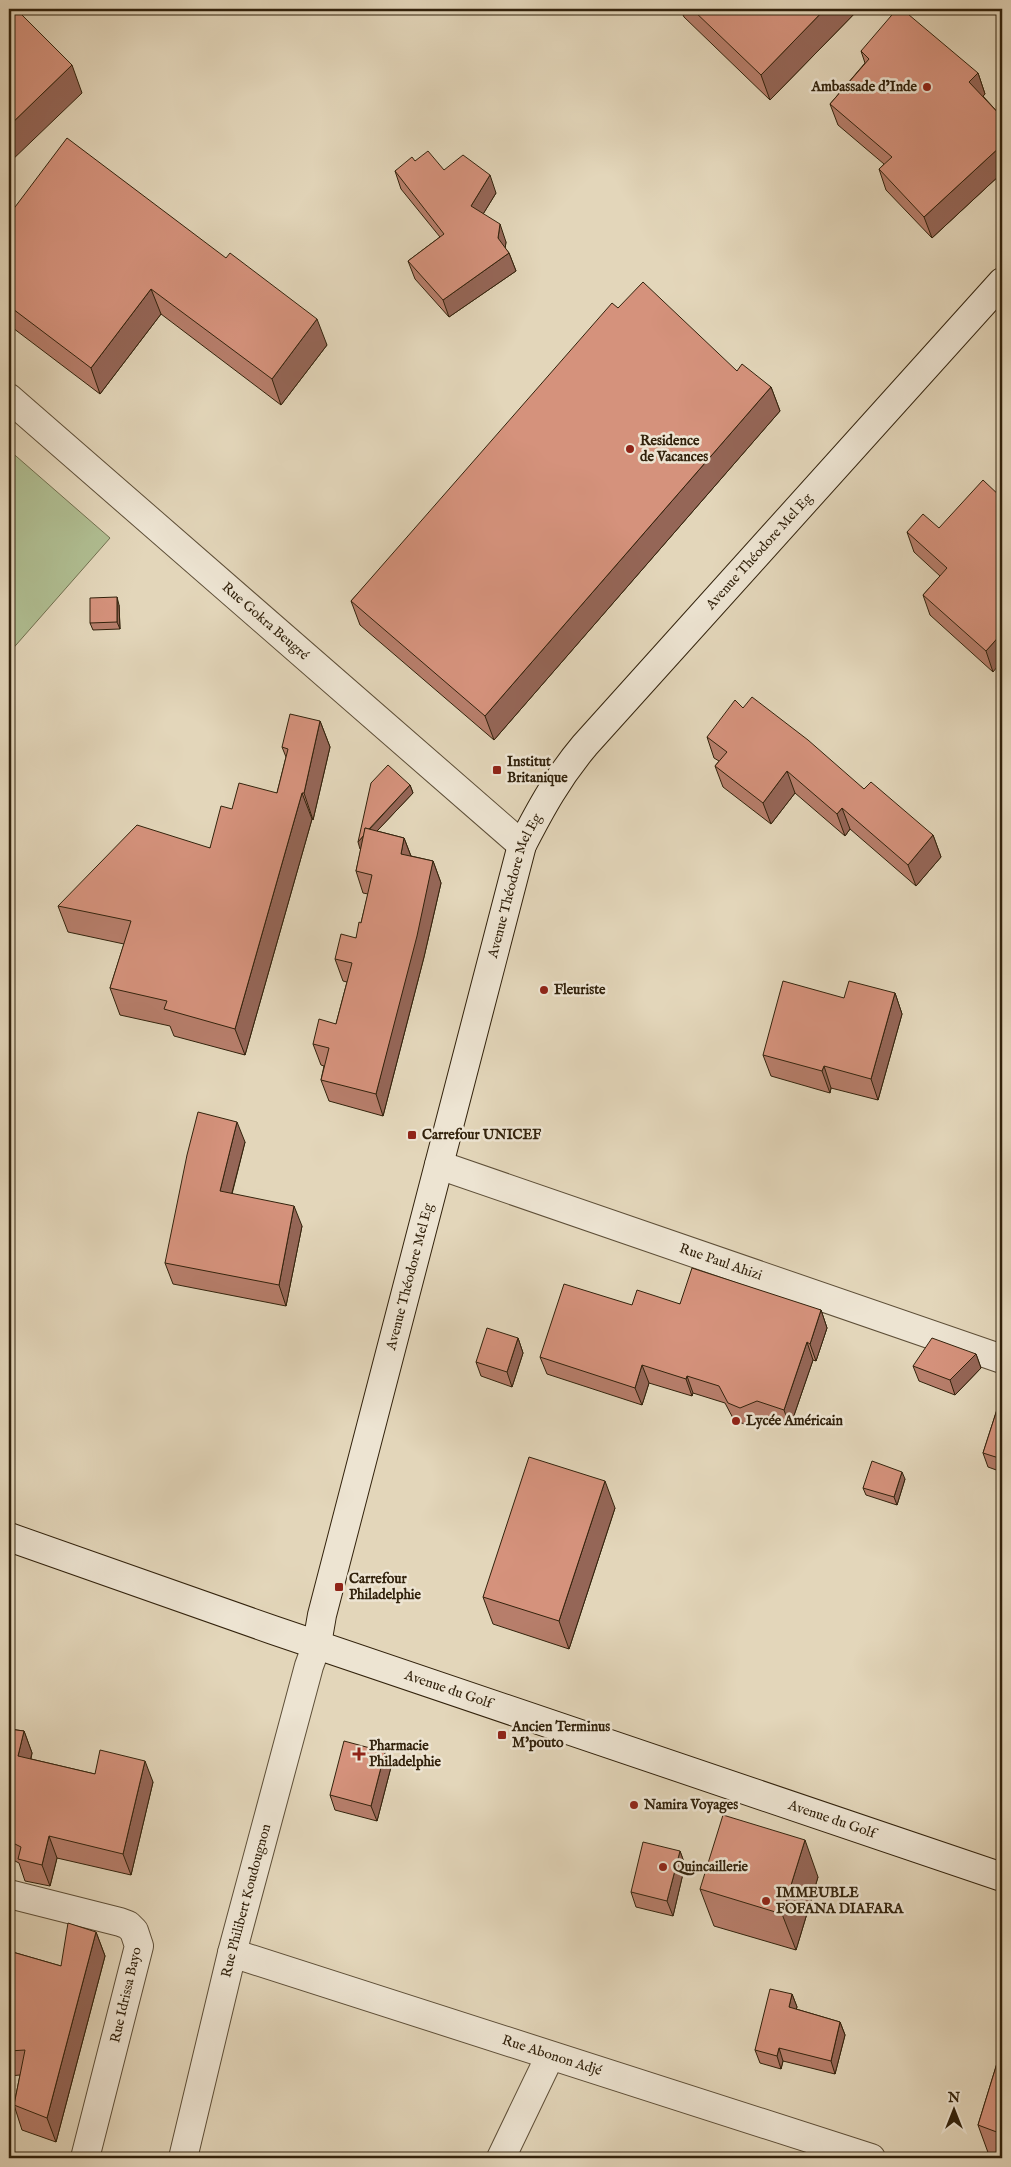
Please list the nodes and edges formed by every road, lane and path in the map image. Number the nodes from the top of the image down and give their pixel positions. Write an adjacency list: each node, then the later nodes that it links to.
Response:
1 (1002, 282): 3 (street, Avenue Théodore Mel Eg)
2 (9, 398): 3 (street, Rue Gokra Beugré)
3 (522, 845): 4 (street, Avenue Théodore Mel Eg)
4 (439, 1165): 5 (street, Rue Paul Ahizi); 7 (street, Avenue Théodore Mel Eg)
5 (1002, 1359)
6 (9, 1537): 7 (street, Avenue du Golf)
7 (317, 1644): 8 (street, Avenue du Golf); 10 (street, Rue Philibert Koudougnon)
8 (1002, 1877)
9 (9, 1894): 12 (street, Rue Idrissa Bayo)
10 (232, 1953): 11 (street, Rue Abonon Adjé); 13 (street, Rue Philibert Koudougnon)
11 (550, 2056): 14 (street); 15 (street, Rue Abonon Adjé)
12 (86, 2158)
13 (183, 2158)
14 (502, 2158)
15 (871, 2158)

